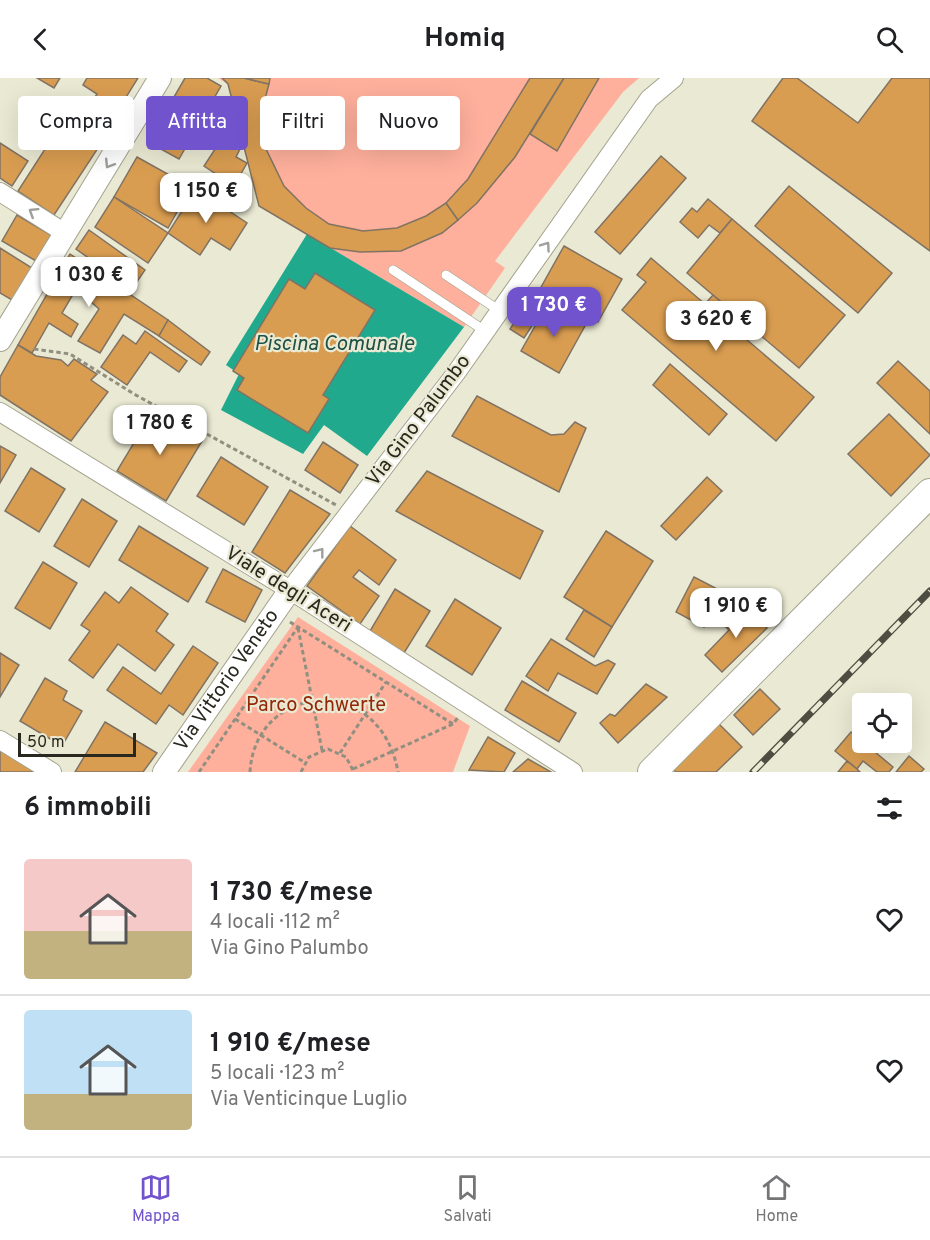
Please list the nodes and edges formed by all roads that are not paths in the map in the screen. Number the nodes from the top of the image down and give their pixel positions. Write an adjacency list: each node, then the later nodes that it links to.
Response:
1 (160, 78): 4 (street, one-way to 4)
2 (674, 78): 7 (street, Via Gino Palumbo, one-way to 2)
3 (0, 192): 4 (street, one-way to 3)
4 (65, 233): 9 (street)
5 (393, 270): 8 (lane)
6 (446, 275): 7 (lane)
7 (500, 311): 8 (street, Via Gino Palumbo)
8 (485, 331): 12 (street, Via Gino Palumbo, one-way to 8)
9 (0, 340)
10 (0, 412): 12 (street, Viale degli Aceri)
11 (930, 494): 17 (main road)
12 (290, 590): 15 (street, Via Vittorio Veneto); 16 (street, Viale degli Aceri)
13 (0, 740): 14 (street)
14 (52, 772)
15 (164, 772)
16 (573, 772)
17 (652, 772)

